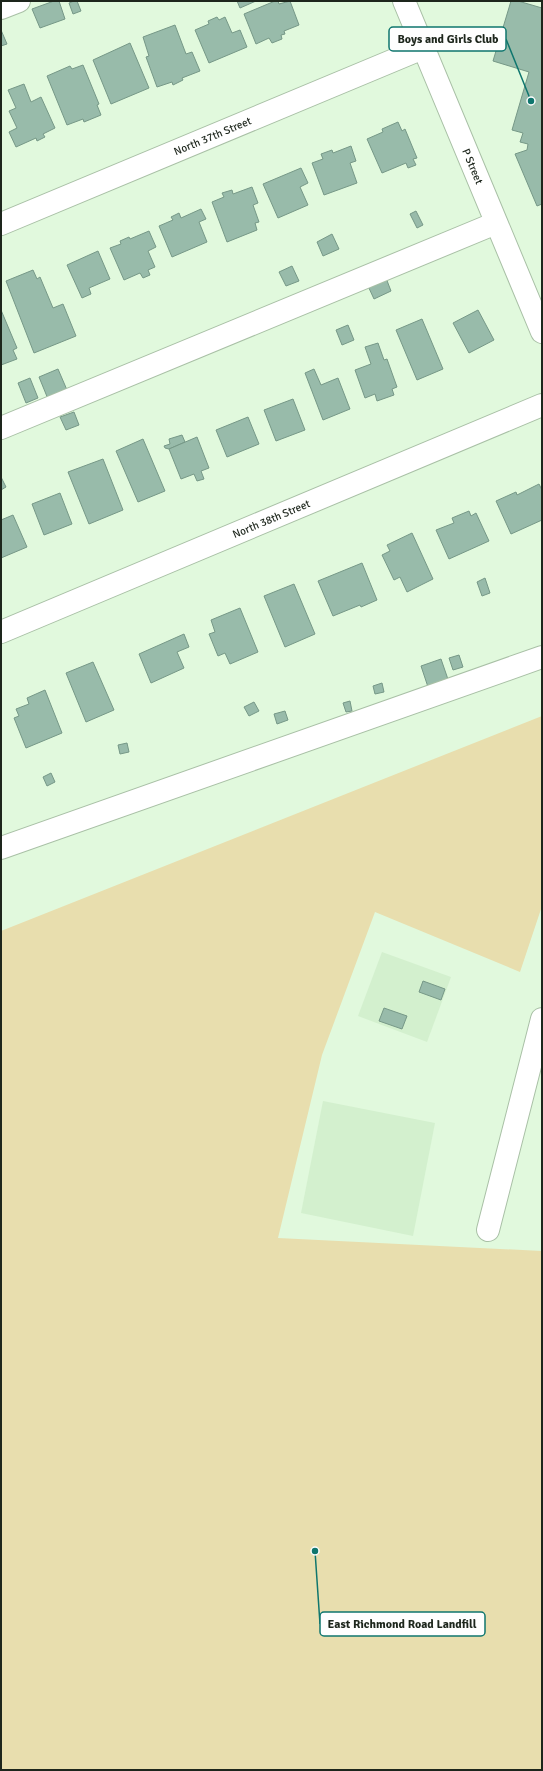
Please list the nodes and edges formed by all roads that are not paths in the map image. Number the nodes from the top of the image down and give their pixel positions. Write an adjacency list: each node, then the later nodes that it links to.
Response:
1 (19, 1): 3 (street)
2 (404, 1): 4 (street, P Street)
3 (1, 8)
4 (423, 48): 5 (street, North 37th Street); 6 (street, P Street)
5 (2, 222)
6 (496, 223): 7 (street, P Street); 9 (street)
7 (542, 332)
8 (542, 405): 10 (street, North 38th Street)
9 (1, 428)
10 (1, 632)
11 (542, 657): 12 (street)
12 (1, 848)
13 (542, 1019): 14 (street)
14 (488, 1230)

